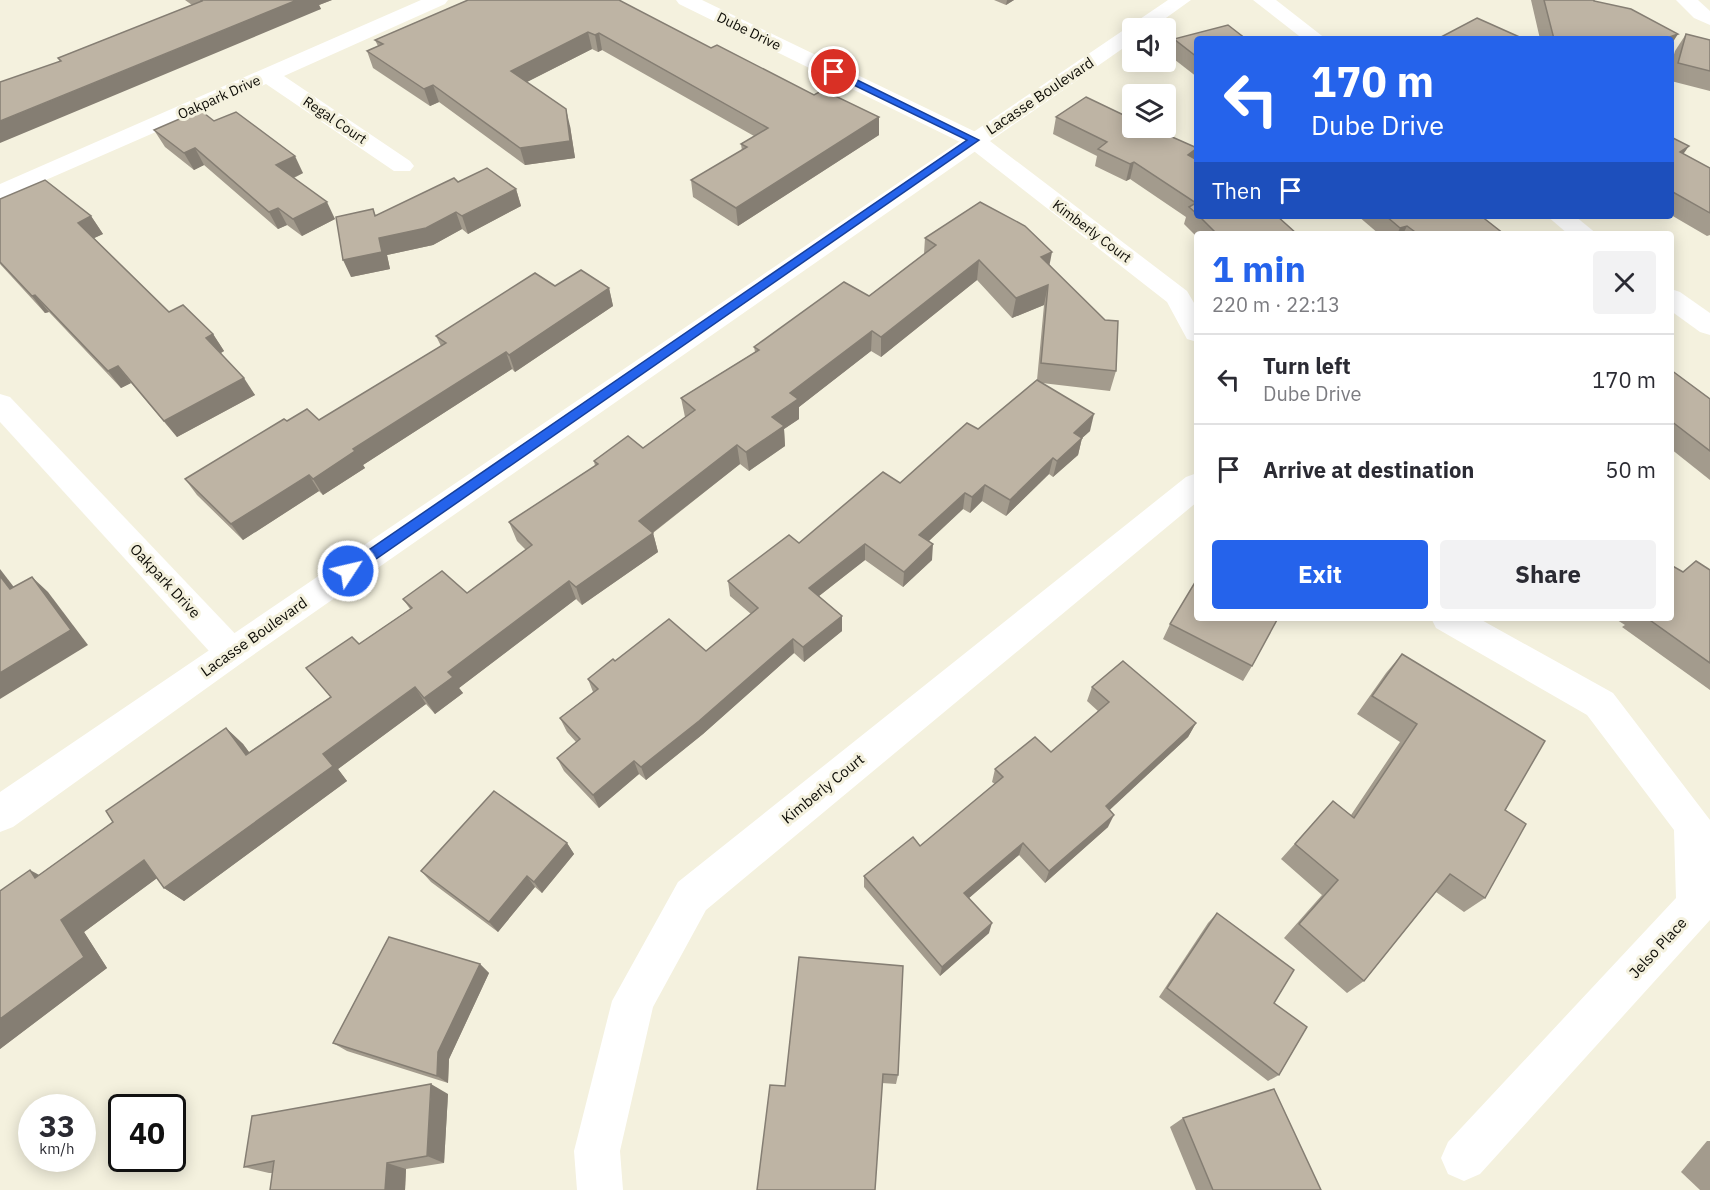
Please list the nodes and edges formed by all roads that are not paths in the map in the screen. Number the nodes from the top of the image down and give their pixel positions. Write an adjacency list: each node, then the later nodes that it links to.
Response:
1 (438, 0): 10 (street, Oakpark Drive)
2 (686, 0): 11 (street, Dube Drive)
3 (1181, 0): 6 (street)
4 (1263, 0): 8 (street)
5 (1686, 0): 7 (street)
6 (1154, 18)
7 (1710, 19)
8 (1313, 36)
9 (1122, 40): 11 (street, Lacasse Boulevard)
10 (268, 75): 12 (street, Regal Court); 13 (street, Oakpark Drive)
11 (974, 140): 18 (street, Kimberly Court); 22 (street, Lacasse Boulevard)
12 (402, 166)
13 (0, 194)
14 (1563, 219): 15 (street)
15 (1580, 231)
16 (1674, 300): 17 (street)
17 (1710, 326)
18 (1194, 327)
19 (0, 404): 22 (street, Oakpark Drive)
20 (1194, 487): 25 (street, Kimberly Court)
21 (1453, 621): 24 (street, Jelso Place)
22 (231, 652): 23 (street, Lacasse Boulevard)
23 (0, 814)
24 (1464, 1158)
25 (600, 1190)

